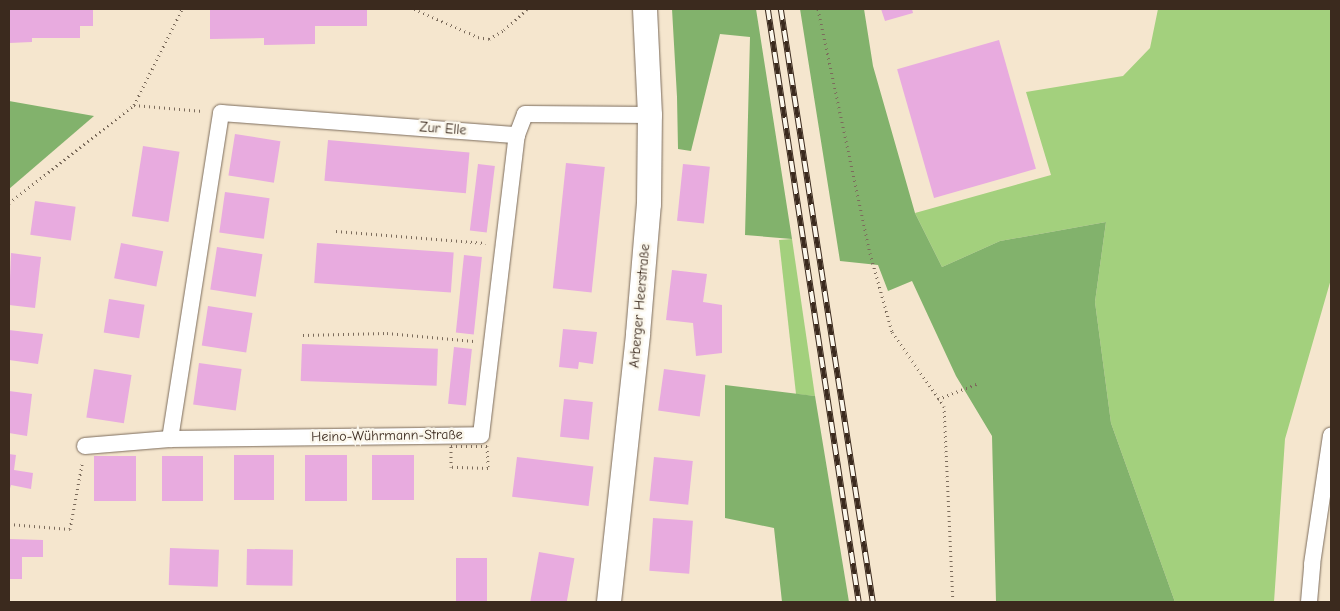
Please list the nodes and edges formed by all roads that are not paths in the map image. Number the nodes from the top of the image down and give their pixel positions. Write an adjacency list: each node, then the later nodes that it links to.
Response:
1 (644, 9): 2 (main road, Arberger Heerstraße)
2 (650, 115): 3 (street); 7 (main road, Arberger Heerstraße)
3 (517, 135): 5 (street, Heino-Wührmann-Straße); 5 (street, Zur Elle)
4 (1331, 435): 8 (street)
5 (170, 439): 6 (street, Heino-Wührmann-Straße)
6 (85, 446)
7 (609, 602)
8 (1309, 602)

